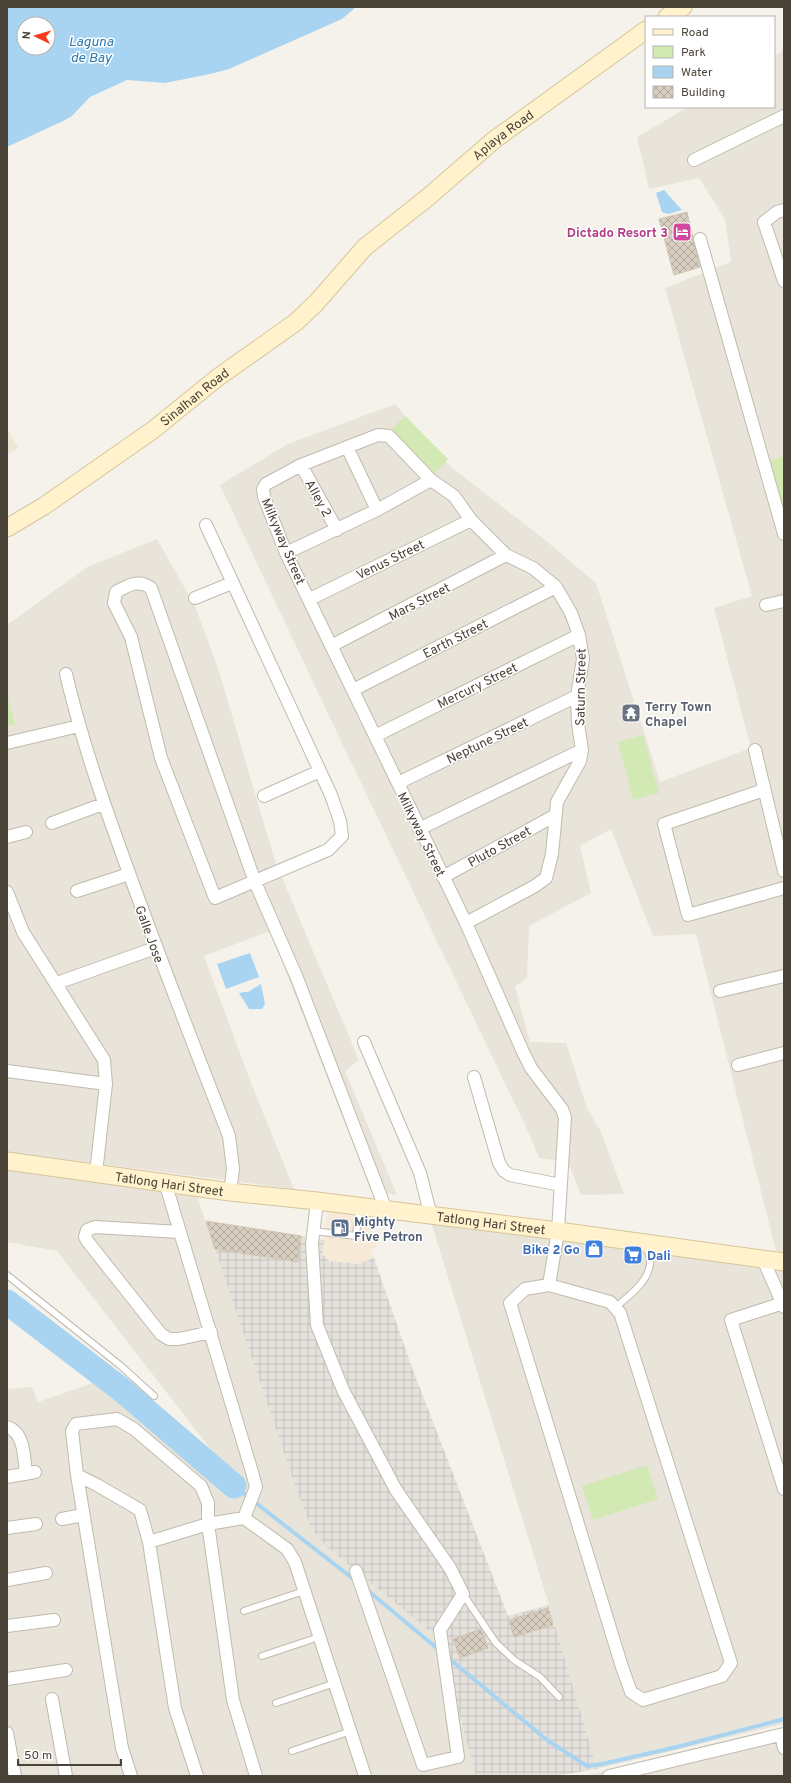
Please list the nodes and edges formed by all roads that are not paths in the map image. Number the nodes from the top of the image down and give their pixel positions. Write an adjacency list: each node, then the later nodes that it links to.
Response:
1 (682, 7): 2 (street)
2 (668, 16)
3 (645, 31): 8 (street, Aplaya Road)
4 (784, 116): 5 (street)
5 (694, 160)
6 (784, 210): 9 (street)
7 (700, 239): 18 (street)
8 (365, 247): 16 (street, Sinalhan Road)
9 (784, 281)
10 (347, 447): 11 (street); 12 (street, Saturn Street); 13 (street)
11 (301, 465): 17 (street, Alley 2); 19 (street, Milkyway Street)
12 (431, 480): 13 (street); 14 (street, Saturn Street)
13 (377, 510): 17 (street)
14 (471, 520): 20 (street, Saturn Street); 24 (street, Venus Street)
15 (206, 525): 21 (street)
16 (7, 528)
17 (337, 530): 19 (street)
18 (784, 534)
19 (286, 553): 24 (street, Milkyway Street)
20 (506, 555): 22 (street, Saturn Street); 28 (street, Mars Street)
21 (232, 582): 23 (street); 37 (street)
22 (556, 587): 27 (street, Saturn Street); 30 (street, Earth Street)
23 (195, 598)
24 (310, 599): 28 (street, Milkyway Street)
25 (784, 601): 26 (street)
26 (766, 605)
27 (579, 635): 31 (street, Saturn Street); 33 (street, Mercury Street)
28 (331, 646): 30 (street, Milkyway Street)
29 (66, 674): 32 (street, Galle Jose)
30 (353, 690): 33 (street, Milkyway Street)
31 (577, 696): 35 (street, Saturn Street); 38 (street, Neptune Street)
32 (79, 726): 34 (street); 41 (street, Galle Jose)
33 (375, 736): 38 (street, Milkyway Street)
34 (7, 743)
35 (582, 750): 42 (street, Saturn Street); 44 (street)
36 (755, 750): 39 (street)
37 (320, 771): 40 (street); 50 (street)
38 (398, 783): 44 (street, Milkyway Street)
39 (764, 790): 47 (street); 51 (street)
40 (264, 796)
41 (103, 804): 43 (street); 48 (street, Galle Jose)
42 (554, 816): 49 (street, Pluto Street); 54 (street, Saturn Street)
43 (52, 823)
44 (419, 829): 49 (street, Milkyway Street)
45 (26, 832): 46 (street)
46 (7, 838)
47 (784, 871)
48 (129, 874): 52 (street); 55 (street, Galle Jose)
49 (443, 877): 54 (street, Milkyway Street)
50 (255, 882): 50 (street); 72 (street)
51 (784, 888)
52 (77, 891)
53 (7, 892): 57 (street)
54 (466, 923): 68 (street, Milkyway Street)
55 (155, 948): 57 (street); 69 (street, Galle Jose)
56 (784, 976): 58 (street)
57 (56, 983): 64 (street)
58 (720, 991)
59 (364, 1042): 73 (street)
60 (784, 1053): 61 (street)
61 (738, 1065)
62 (8, 1070): 64 (street)
63 (474, 1077): 68 (street)
64 (106, 1084): 66 (street)
65 (7, 1161): 66 (street, Tatlong Hari Street)
66 (96, 1173): 67 (street, Tatlong Hari Street)
67 (165, 1182): 69 (street, Tatlong Hari Street); 76 (street)
68 (560, 1185): 75 (street, Milkyway Street)
69 (230, 1192): 70 (street, Tatlong Hari Street)
70 (317, 1201): 71 (street, Tatlong Hari Street); 74 (street)
71 (359, 1207): 72 (street, Tatlong Hari Street); 74 (lane)
72 (386, 1210): 73 (street, Tatlong Hari Street)
73 (431, 1216): 75 (street, Tatlong Hari Street)
74 (313, 1231): 101 (street)
75 (558, 1231): 77 (street, Tatlong Hari Street); 81 (street, Milkyway Street)
76 (179, 1232): 84 (street); 84 (street)
77 (646, 1243): 78 (street, Tatlong Hari Street); 83 (lane)
78 (763, 1259): 79 (street, Tatlong Hari Street); 82 (street)
79 (784, 1262)
80 (7, 1275): 85 (lane)
81 (550, 1285): 83 (street); 83 (street)
82 (783, 1305): 89 (street)
83 (615, 1308)
84 (211, 1332): 90 (street)
85 (154, 1396)
86 (7, 1427): 88 (street)
87 (77, 1475): 91 (street); 94 (street); 96 (street)
88 (7, 1477)
89 (784, 1489)
90 (246, 1513): 94 (street); 100 (street)
91 (83, 1515): 92 (street); 120 (street)
92 (62, 1519)
93 (36, 1524): 95 (street)
94 (208, 1524): 96 (street); 122 (street)
95 (7, 1528)
96 (149, 1542): 121 (street)
97 (356, 1571): 101 (street)
98 (46, 1573): 99 (street)
99 (7, 1580)
100 (304, 1591): 102 (lane); 105 (street)
101 (463, 1594): 110 (lane)
102 (244, 1611)
103 (54, 1620): 104 (street)
104 (7, 1626)
105 (319, 1637): 106 (lane); 109 (street)
106 (262, 1656)
107 (66, 1670): 108 (street)
108 (7, 1679)
109 (335, 1683): 112 (lane); 113 (street)
110 (559, 1697)
111 (52, 1699): 119 (street)
112 (276, 1703)
113 (351, 1732): 117 (lane); 123 (street)
114 (7, 1733): 118 (street)
115 (782, 1735): 116 (street); 124 (street)
116 (784, 1748)
117 (292, 1751)
118 (16, 1776)
119 (66, 1776)
120 (131, 1776)
121 (196, 1776)
122 (256, 1776)
123 (365, 1776)
124 (609, 1776)

